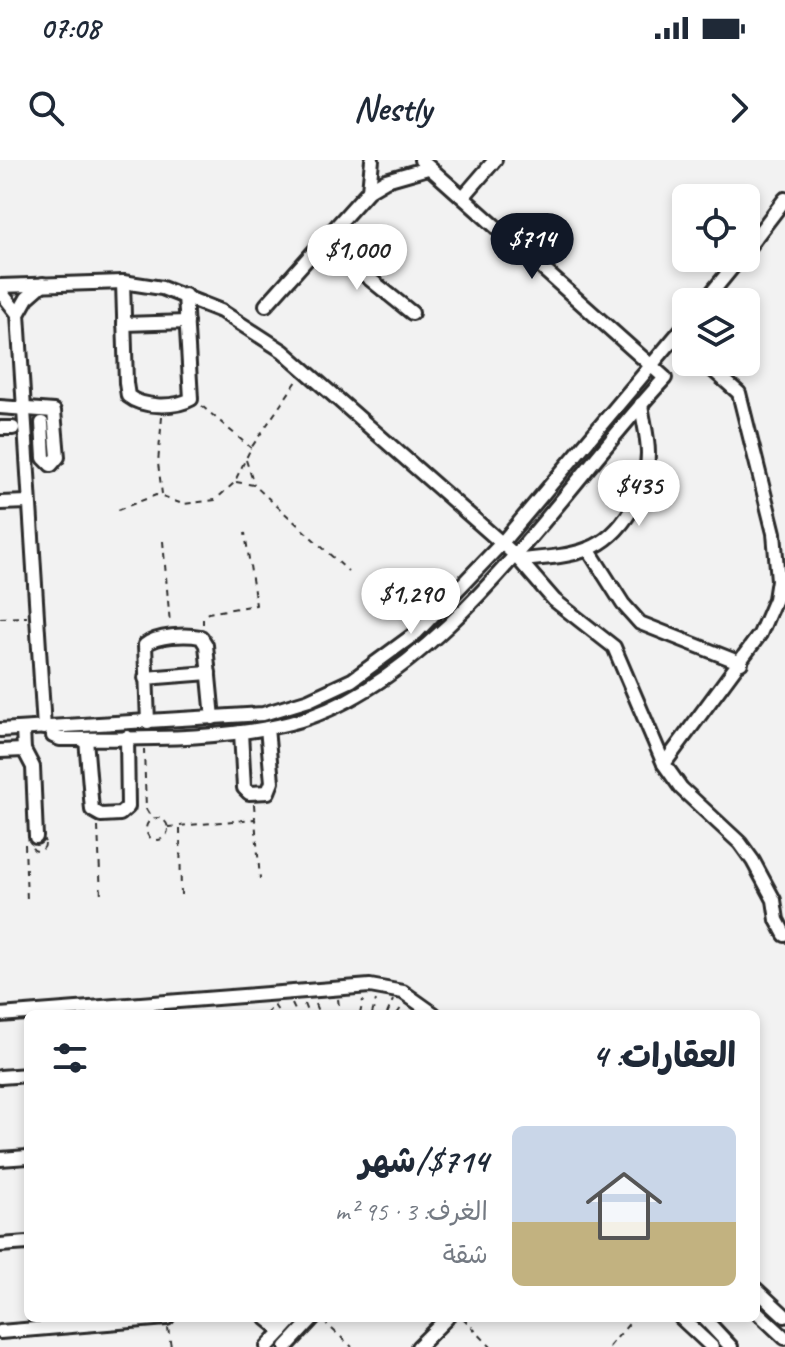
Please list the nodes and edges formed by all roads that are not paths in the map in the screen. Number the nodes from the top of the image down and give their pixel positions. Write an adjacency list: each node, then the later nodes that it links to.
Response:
1 (372, 160): 4 (street)
2 (495, 160): 5 (street)
3 (422, 162): 4 (street); 5 (street)
4 (369, 190): 8 (street)
5 (464, 196): 21 (street)
6 (785, 199): 7 (street)
7 (760, 232)
8 (324, 242): 15 (street); 16 (street)
9 (729, 272): 12 (street)
10 (123, 282): 11 (street); 14 (street); 19 (street)
11 (43, 284): 13 (street); 17 (street)
12 (715, 288)
13 (0, 289): 17 (street)
14 (185, 295): 18 (street); 29 (street)
15 (266, 305)
16 (412, 313)
17 (18, 314): 25 (street)
18 (187, 322): 19 (street); 19 (street)
19 (124, 324)
20 (672, 341): 21 (street)
21 (652, 366): 23 (street); 29 (street)
22 (720, 376): 32 (street)
23 (641, 404): 30 (street); 31 (street)
24 (0, 407): 25 (street)
25 (25, 408): 26 (street); 27 (street)
26 (42, 423)
27 (29, 502): 28 (street); 37 (street)
28 (0, 503)
29 (501, 544): 31 (street); 35 (street)
30 (588, 549): 31 (street); 32 (street)
31 (517, 557): 38 (street); 46 (street)
32 (741, 663): 46 (street)
33 (209, 673): 34 (street); 34 (street); 35 (street)
34 (145, 678): 36 (street)
35 (213, 718): 36 (street)
36 (148, 722): 37 (street)
37 (48, 728): 39 (street); 43 (street)
38 (267, 728): 41 (street); 41 (street)
39 (23, 729): 40 (street); 44 (street)
40 (0, 730)
41 (241, 732): 42 (street)
42 (127, 737): 43 (street); 43 (street)
43 (86, 739)
44 (24, 750): 45 (street); 47 (street)
45 (0, 751)
46 (664, 764): 48 (street)
47 (33, 840)
48 (785, 935)
49 (62, 1010): 50 (street)
50 (428, 1010)
51 (24, 1013): 52 (street)
52 (0, 1015)
53 (24, 1075): 54 (street)
54 (0, 1077)
55 (24, 1157): 56 (street)
56 (0, 1159)
57 (24, 1243): 58 (street)
58 (0, 1245)
59 (760, 1293): 61 (street)
60 (760, 1315): 71 (street)
61 (785, 1316)
62 (119, 1322): 70 (street)
63 (271, 1322): 69 (street)
64 (290, 1322): 69 (street)
65 (309, 1322): 73 (street)
66 (443, 1322): 74 (street)
67 (685, 1322): 75 (street)
68 (708, 1322): 76 (street)
69 (282, 1331): 72 (street)
70 (0, 1332)
71 (785, 1338)
72 (267, 1347)
73 (286, 1347)
74 (418, 1347)
75 (712, 1347)
76 (731, 1347)

